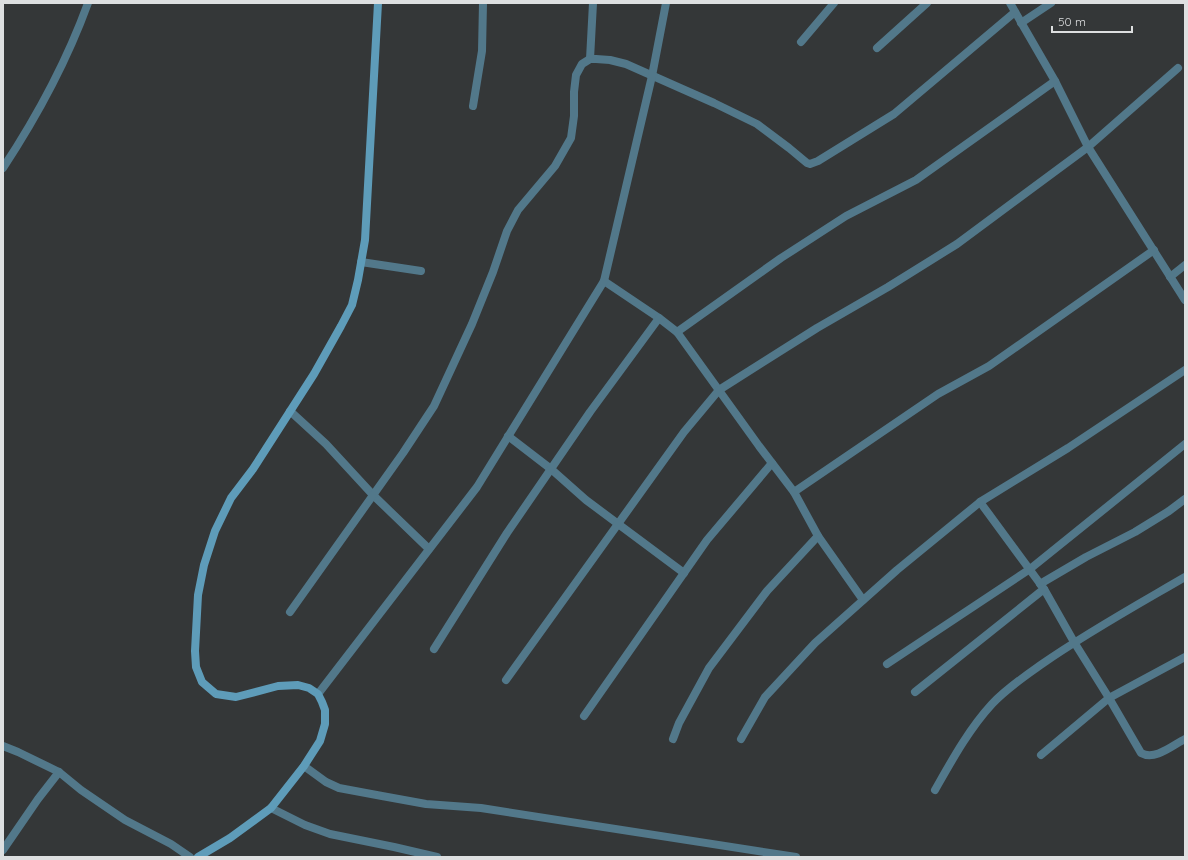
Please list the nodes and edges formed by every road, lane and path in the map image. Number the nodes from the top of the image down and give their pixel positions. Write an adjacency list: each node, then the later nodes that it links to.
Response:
1 (88, 3): 20 (street)
2 (378, 3): 22 (street)
3 (483, 3): 18 (street)
4 (594, 3): 14 (street)
5 (666, 3): 16 (street)
6 (834, 3): 12 (street)
7 (927, 3): 13 (street)
8 (1010, 3): 10 (street)
9 (1051, 3): 11 (street)
10 (1015, 12): 11 (street); 16 (street)
11 (1021, 23): 17 (street)
12 (801, 42)
13 (877, 48)
14 (590, 58): 16 (street); 38 (street)
15 (1178, 68): 19 (street)
16 (652, 76): 26 (street)
17 (1055, 81): 19 (street); 29 (street)
18 (473, 106)
19 (1088, 147): 21 (street); 31 (street)
20 (3, 168)
21 (1154, 250): 25 (street); 37 (street)
22 (361, 262): 24 (street); 32 (street)
23 (1185, 265): 25 (street)
24 (421, 271)
25 (1170, 277): 27 (street)
26 (604, 281): 28 (street); 33 (street)
27 (1185, 300)
28 (660, 318): 29 (street); 36 (street)
29 (678, 332): 31 (street)
30 (1185, 370): 40 (street)
31 (719, 390): 35 (street); 41 (street)
32 (290, 411): 38 (street); 56 (street)
33 (508, 436): 36 (street); 43 (street)
34 (1185, 444): 44 (street)
35 (772, 463): 37 (street); 45 (street)
36 (551, 469): 41 (street); 51 (street)
37 (794, 492): 42 (street)
38 (373, 495): 43 (street); 49 (street)
39 (1185, 499): 47 (street)
40 (980, 502): 44 (street); 48 (street)
41 (617, 524): 45 (street); 54 (street)
42 (818, 536): 48 (street); 59 (street)
43 (429, 549): 56 (street)
44 (1030, 569): 47 (street); 53 (street)
45 (684, 573): 58 (street)
46 (1185, 577): 50 (street)
47 (1042, 586): 50 (street); 55 (street)
48 (863, 600): 61 (street)
49 (290, 612)
50 (1074, 642): 57 (street); 66 (street)
51 (434, 648)
52 (1185, 657): 57 (street)
53 (887, 664)
54 (506, 680)
55 (915, 692)
56 (318, 694): 64 (street)
57 (1109, 698): 60 (street); 63 (street)
58 (584, 716)
59 (673, 738)
60 (1185, 738)
61 (741, 739)
62 (3, 746): 65 (street)
63 (1041, 755)
64 (304, 766): 67 (street); 72 (street)
65 (58, 772): 68 (street); 69 (street)
66 (935, 790)
67 (271, 808): 70 (street); 71 (street)
68 (3, 850)
69 (190, 857)
70 (198, 857)
71 (437, 857)
72 (796, 857)

